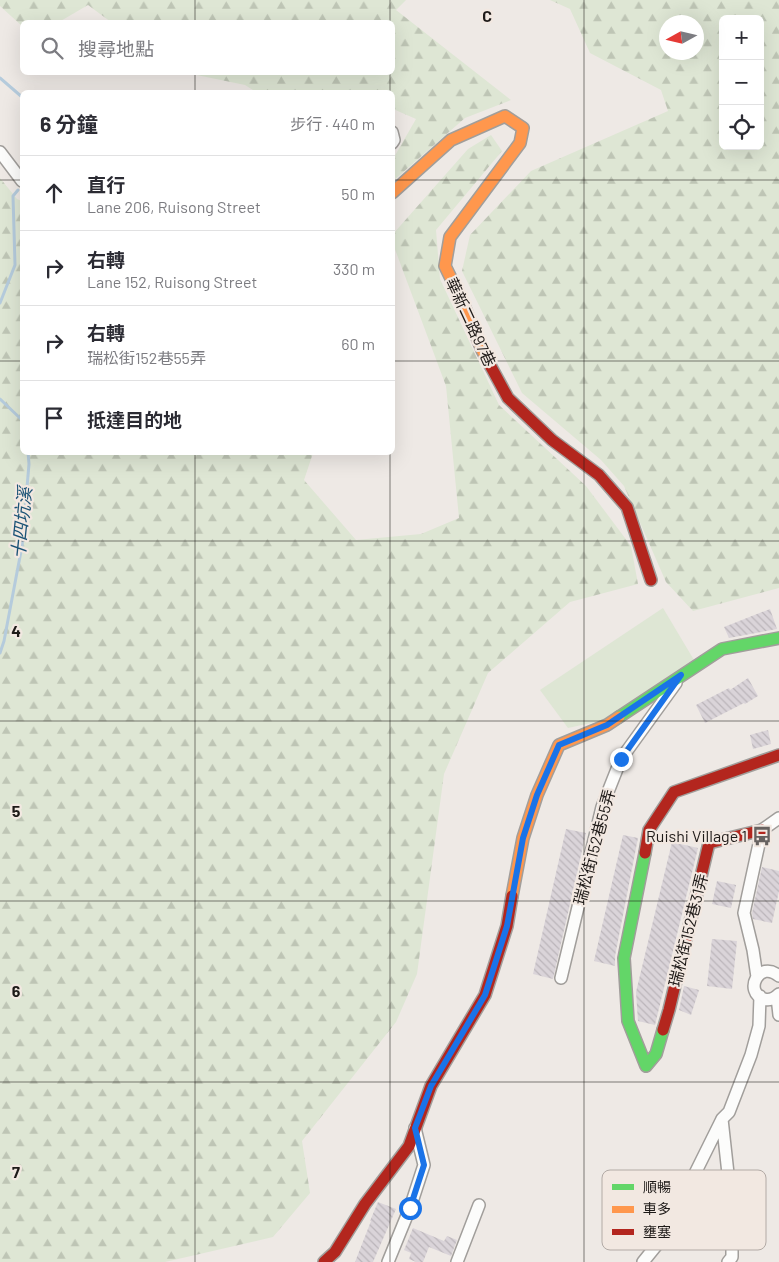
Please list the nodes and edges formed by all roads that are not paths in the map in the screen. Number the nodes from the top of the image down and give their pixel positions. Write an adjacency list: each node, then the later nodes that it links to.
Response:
1 (0, 152): 2 (street)
2 (20, 178)
3 (395, 190): 4 (street, 華新二路97巷)
4 (652, 580)
5 (779, 638): 6 (street)
6 (681, 675): 12 (street, 瑞松街152巷55弄); 17 (street)
7 (779, 755): 9 (street, 瑞松街152巷31弄)
8 (779, 818): 9 (street)
9 (762, 830): 11 (street)
10 (779, 976): 11 (street)
11 (757, 977): 13 (street)
12 (561, 978)
13 (760, 996): 14 (street); 16 (street)
14 (778, 996): 15 (street)
15 (779, 1015)
16 (722, 1119): 18 (street); 19 (street)
17 (415, 1128): 23 (street); 24 (street)
18 (697, 1170)
19 (728, 1170)
20 (478, 1205): 25 (street)
21 (652, 1250): 26 (street)
22 (732, 1250): 27 (street)
23 (324, 1262)
24 (388, 1262)
25 (457, 1262)
26 (642, 1262)
27 (728, 1262)

